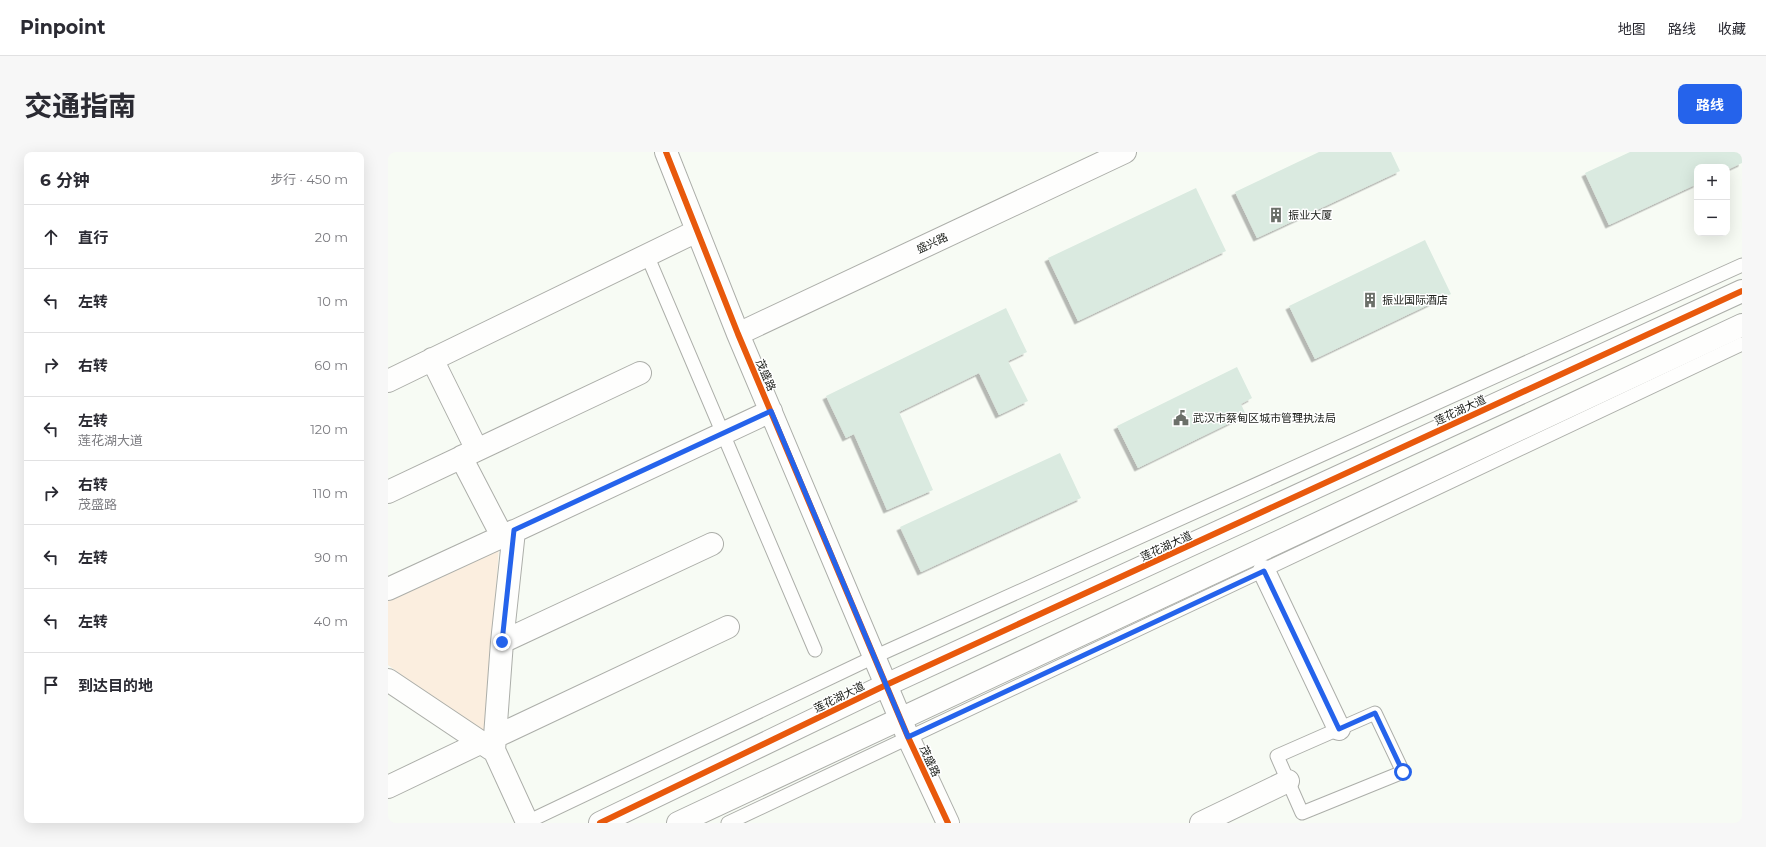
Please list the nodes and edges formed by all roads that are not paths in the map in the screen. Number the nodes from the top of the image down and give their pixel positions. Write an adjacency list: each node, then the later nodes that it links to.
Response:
1 (666, 152): 3 (street, 茂盛路)
2 (1113, 155): 8 (street, 盛兴路)
3 (697, 231): 4 (street); 8 (street, 茂盛路)
4 (647, 255): 10 (street); 14 (lane)
5 (1742, 265): 24 (lane, 莲花湖大道)
6 (1742, 291): 25 (street, 莲花湖大道)
7 (1742, 325): 27 (street)
8 (738, 334): 13 (street, 茂盛路)
9 (1742, 344): 19 (lane)
10 (432, 360): 12 (street); 15 (street)
11 (640, 373): 15 (street)
12 (388, 381)
13 (771, 411): 14 (street); 24 (street, 茂盛路)
14 (723, 434): 17 (street); 23 (lane)
15 (469, 454): 16 (street); 17 (street)
16 (388, 492)
17 (508, 533): 20 (street); 22 (street)
18 (712, 544): 22 (street)
19 (1264, 571): 27 (lane); 28 (street)
20 (388, 589)
21 (728, 627): 29 (street)
22 (502, 642): 29 (street)
23 (815, 650)
24 (874, 657): 25 (street, 茂盛路); 32 (lane, 莲花湖大道)
25 (886, 685): 27 (street, 茂盛路); 33 (street, 莲花湖大道)
26 (392, 688): 29 (street)
27 (904, 727): 34 (street); 35 (lane); 36 (street, 茂盛路)
28 (1339, 729): 30 (lane); 30 (lane)
29 (490, 743): 31 (street); 32 (street)
30 (1288, 781): 37 (street)
31 (388, 786)
32 (526, 822)
33 (600, 823)
34 (678, 823)
35 (728, 823)
36 (948, 823)
37 (1201, 823)

